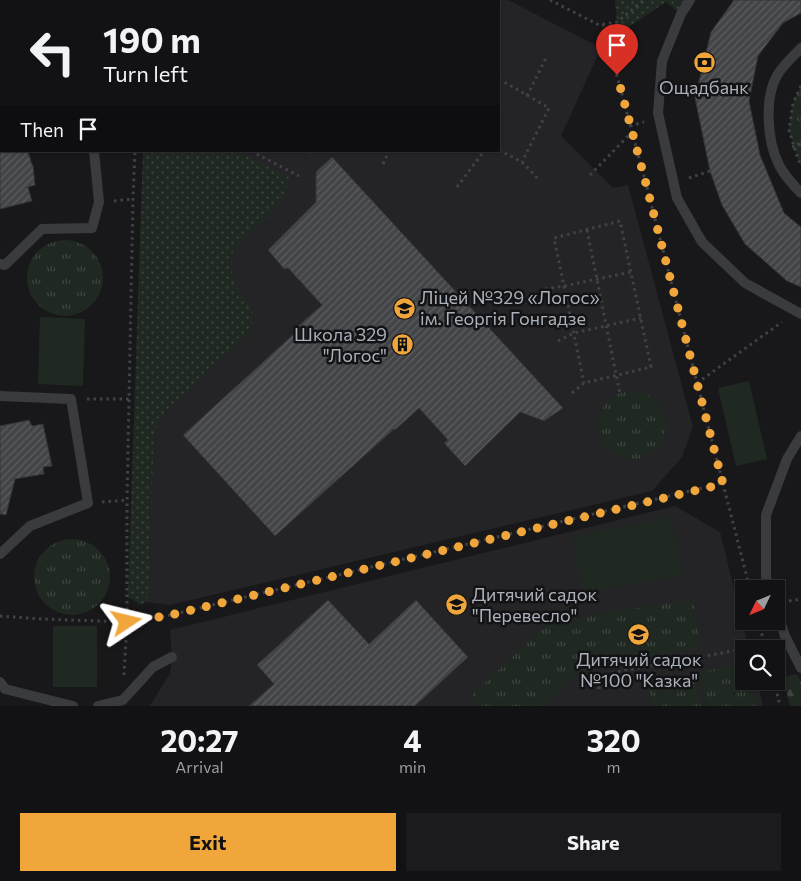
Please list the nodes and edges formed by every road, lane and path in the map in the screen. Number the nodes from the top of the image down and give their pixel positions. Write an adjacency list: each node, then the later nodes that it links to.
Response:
1 (550, 0): 4 (path)
2 (644, 0): 4 (path)
3 (690, 0): 28 (lane)
4 (603, 24): 10 (path)
5 (801, 48): 27 (lane)
6 (547, 56): 9 (path)
7 (500, 80): 9 (path)
8 (801, 86): 21 (path)
9 (527, 96): 19 (path)
10 (632, 132): 23 (path); 41 (path)
11 (500, 151): 19 (path)
12 (94, 152): 30 (lane)
13 (135, 152): 47 (path)
14 (253, 152): 24 (path)
15 (310, 152): 18 (path)
16 (389, 152): 20 (path)
17 (483, 152): 26 (path)
18 (313, 157)
19 (522, 162): 25 (path)
20 (383, 164)
21 (801, 165)
22 (710, 171): 28 (path)
23 (590, 175)
24 (299, 176)
25 (540, 181)
26 (457, 187)
27 (801, 193)
28 (677, 198): 35 (lane)
29 (587, 230): 31 (path); 32 (path); 33 (path)
30 (0, 264)
31 (631, 272): 32 (path); 36 (path)
32 (598, 279): 33 (path); 37 (path)
33 (564, 286): 34 (path); 38 (path)
34 (546, 289)
35 (798, 313): 41 (path)
36 (641, 318): 37 (path); 40 (path)
37 (606, 326): 38 (path); 40 (path)
38 (574, 333): 39 (path); 42 (path)
39 (558, 341)
40 (616, 376): 42 (path); 44 (path)
41 (697, 383): 49 (path)
42 (584, 384): 43 (path)
43 (572, 393)
44 (620, 394)
45 (0, 396): 46 (lane)
46 (71, 399): 47 (path); 51 (lane)
47 (129, 399): 50 (path)
48 (801, 436): 54 (lane)
49 (723, 484): 53 (path); 58 (path)
50 (127, 500): 51 (path); 58 (path)
51 (88, 503): 52 (lane)
52 (0, 554)
53 (748, 580)
54 (767, 580)
55 (787, 592): 56 (path)
56 (801, 599)
57 (0, 616): 58 (path)
58 (127, 622): 66 (path)
59 (783, 630): 62 (lane)
60 (735, 651): 64 (path)
61 (172, 657): 66 (lane)
62 (801, 668)
63 (0, 682): 67 (lane)
64 (598, 689)
65 (776, 690): 69 (path)
66 (123, 700): 68 (lane)
67 (72, 706)
68 (98, 706)
69 (780, 706)

